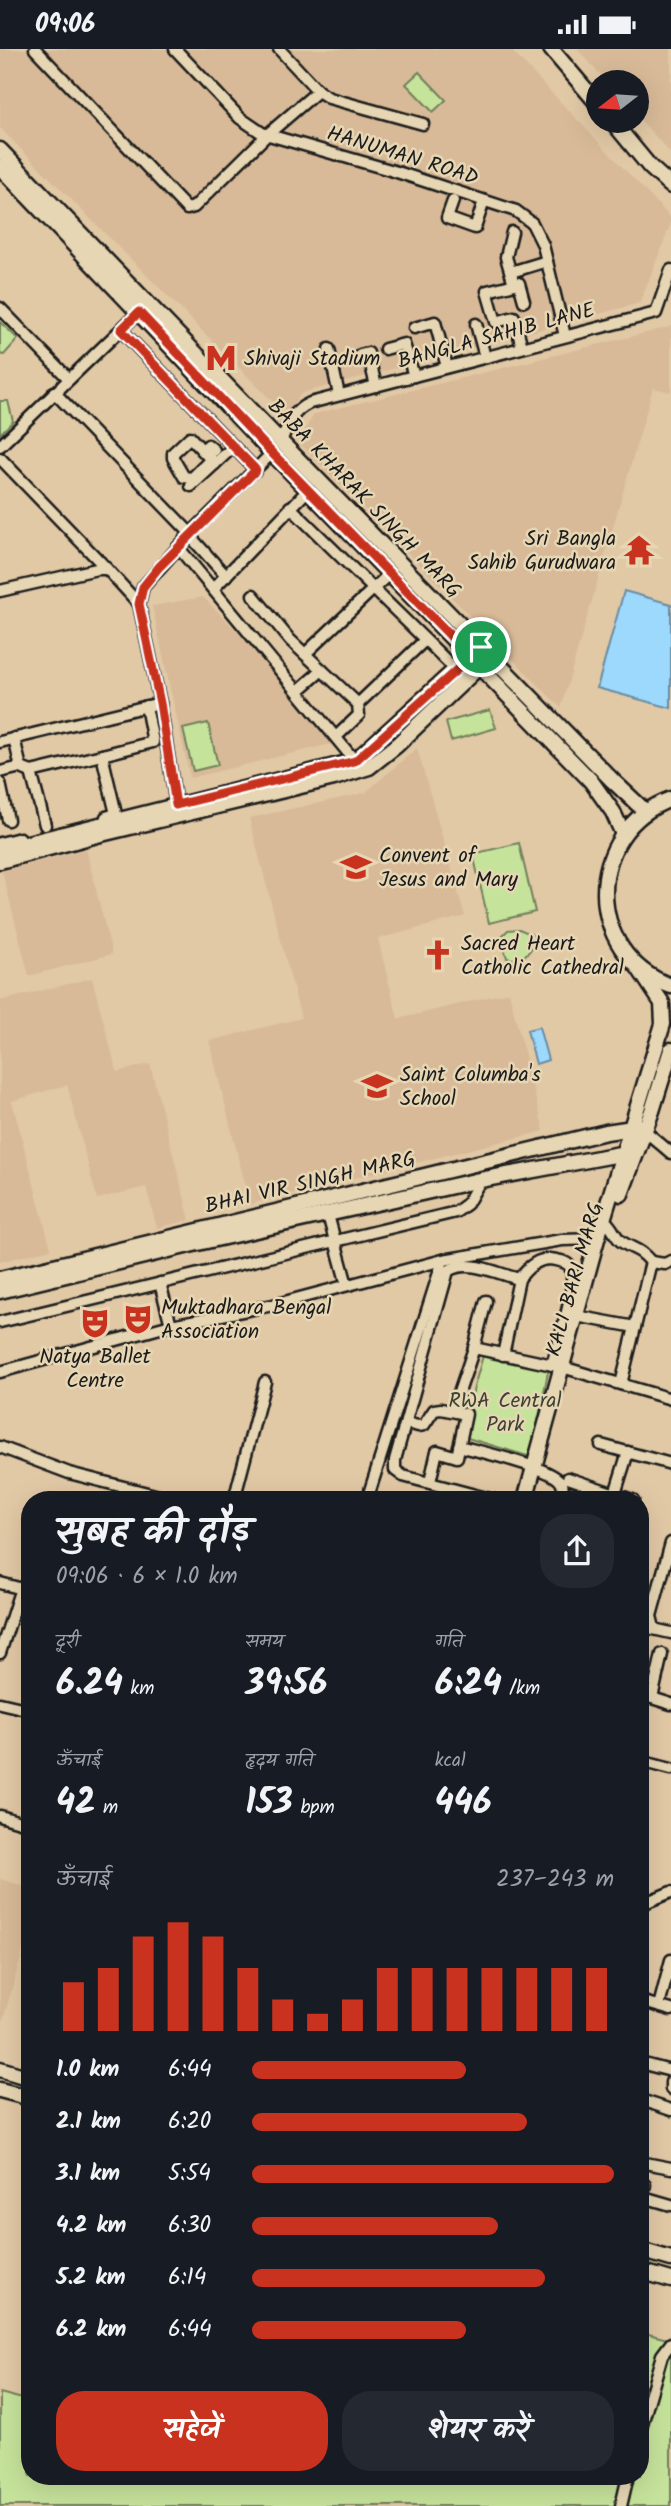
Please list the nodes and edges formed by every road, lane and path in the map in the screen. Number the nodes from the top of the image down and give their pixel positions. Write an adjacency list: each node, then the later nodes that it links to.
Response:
1 (35, 49): 9 (street)
2 (175, 49): 9 (street, HANUMAN ROAD)
3 (279, 49): 6 (street)
4 (551, 49): 5 (street)
5 (586, 89)
6 (318, 90): 7 (street); 9 (street)
7 (423, 124)
8 (622, 133): 12 (street)
9 (268, 134): 14 (street, HANUMAN ROAD)
10 (0, 150): 40 (street, BABA KHARAK SINGH MARG)
11 (0, 167): 22 (street, BABA KHARAK SINGH MARG)
12 (671, 186)
13 (453, 201): 14 (street)
14 (484, 201): 16 (street, HANUMAN ROAD)
15 (512, 232): 18 (street)
16 (547, 261): 18 (street); 26 (street, HANUMAN ROAD)
17 (671, 270): 26 (street, BANGLA SAHIB LANE)
18 (511, 272): 19 (street)
19 (513, 285): 20 (street); 27 (street)
20 (524, 301)
21 (0, 309): 34 (street)
22 (139, 312): 25 (street); 40 (street, BABA KHARAK SINGH MARG)
23 (475, 324): 31 (street)
24 (414, 328): 32 (street)
25 (121, 330): 34 (street); 39 (street)
26 (565, 336): 27 (street, BANGLA SAHIB LANE)
27 (522, 347): 31 (street, BANGLA SAHIB LANE)
28 (329, 349): 37 (street)
29 (385, 349): 33 (street)
30 (359, 355): 35 (street)
31 (485, 357): 32 (street, BANGLA SAHIB LANE)
32 (447, 367): 33 (street, BANGLA SAHIB LANE)
33 (414, 376): 35 (street, BANGLA SAHIB LANE)
34 (69, 379): 36 (street)
35 (376, 386): 37 (street, BANGLA SAHIB LANE)
36 (54, 392): 38 (street); 46 (street)
37 (339, 395): 40 (street, BANGLA SAHIB LANE)
38 (0, 446)
39 (233, 447): 42 (street); 43 (street)
40 (276, 448): 42 (street, BANGLA SAHIB LANE); 44 (street, BABA KHARAK SINGH MARG); 58 (street, BABA KHARAK SINGH MARG)
41 (0, 458): 48 (street)
42 (256, 470): 46 (street, BANGLA SAHIB LANE)
43 (191, 486)
44 (308, 490): 45 (street); 49 (street, BABA KHARAK SINGH MARG)
45 (290, 507): 50 (street); 52 (street)
46 (190, 535): 47 (street, BANGLA SAHIB LANE); 50 (street)
47 (178, 547): 51 (street); 55 (street, BANGLA SAHIB LANE)
48 (107, 569): 53 (street); 55 (street)
49 (389, 574): 52 (street); 58 (street, BABA KHARAK SINGH MARG)
50 (226, 576): 51 (street)
51 (213, 589): 61 (street)
52 (373, 590): 56 (street); 57 (street)
53 (0, 591)
54 (253, 595): 57 (street)
55 (139, 604): 62 (street)
56 (425, 640): 59 (street); 63 (street)
57 (305, 654): 60 (street)
58 (480, 657): 69 (street); 76 (street, BABA KHARAK SINGH MARG); 79 (street, BABA KHARAK SINGH MARG); 82 (street)
59 (451, 665)
60 (322, 670): 61 (street); 63 (street)
61 (298, 691): 65 (street)
62 (160, 703): 64 (street); 75 (street)
63 (358, 703): 65 (street)
64 (146, 706): 66 (street); 68 (street)
65 (336, 737): 69 (street)
66 (14, 739): 67 (street); 70 (street)
67 (0, 742)
68 (102, 755): 72 (street); 80 (street)
69 (355, 761): 75 (street)
70 (20, 767): 71 (street); 72 (street)
71 (0, 772)
72 (31, 772): 78 (street)
73 (0, 783): 77 (street)
74 (671, 799): 76 (street)
75 (176, 805): 81 (street)
76 (646, 812): 79 (street)
77 (8, 820)
78 (45, 825)
79 (623, 834): 83 (street)
80 (0, 843)
81 (0, 850)
82 (0, 861)
83 (638, 967): 84 (street); 86 (street)
84 (671, 986)
85 (671, 1050): 86 (street)
86 (640, 1128): 87 (street, KALI BARI MARG); 88 (street); 97 (street, BHAI VIR SINGH MARG)
87 (630, 1152): 89 (street, BHAI VIR SINGH MARG); 91 (street, KALI BARI MARG)
88 (671, 1153)
89 (480, 1181): 90 (street, BHAI VIR SINGH MARG); 93 (street)
90 (328, 1215): 93 (street); 101 (street, BHAI VIR SINGH MARG)
91 (607, 1223): 92 (street, KALI BARI MARG); 96 (street); 103 (street, KALI BARI MARG)
92 (597, 1239): 94 (street); 103 (street, KALI BARI MARG)
93 (335, 1241): 99 (street); 100 (street)
94 (443, 1260): 100 (street); 126 (street)
95 (671, 1261): 96 (street)
96 (651, 1262): 106 (street)
97 (0, 1279)
98 (519, 1279): 108 (street); 109 (street); 115 (street)
99 (160, 1283): 104 (street); 105 (street)
100 (347, 1285): 105 (street)
101 (0, 1291)
102 (486, 1301): 107 (street)
103 (580, 1316): 106 (street); 109 (street, KALI BARI MARG)
104 (0, 1322)
105 (171, 1325): 110 (street)
106 (635, 1327): 112 (street)
107 (474, 1348): 108 (street); 114 (street)
108 (503, 1355): 109 (street)
109 (561, 1367): 112 (street); 121 (street, KALI BARI MARG)
110 (0, 1372)
111 (265, 1382): 125 (street)
112 (621, 1384): 113 (street)
113 (671, 1399)
114 (453, 1410): 115 (street); 118 (street)
115 (406, 1423): 123 (street)
116 (601, 1445): 119 (street)
117 (0, 1447): 124 (street)
118 (459, 1447): 121 (street); 123 (street)
119 (628, 1452): 120 (street); 132 (street)
120 (671, 1464)
121 (538, 1468): 128 (street, KALI BARI MARG); 129 (street, KALI BARI MARG); 130 (street)
122 (568, 1478): 131 (street)
123 (430, 1482): 127 (street)
124 (140, 1491)
125 (236, 1491)
126 (370, 1491)
127 (462, 1491)
128 (529, 1491)
129 (535, 1491)
130 (562, 1491)
131 (598, 1491)
132 (609, 1491)
133 (671, 1543): 138 (street)
134 (0, 1583): 135 (street)
135 (21, 1589)
136 (21, 1602): 140 (street)
137 (649, 1627): 138 (street)
138 (654, 1628): 139 (street)
139 (671, 1633)
140 (0, 1653)
141 (662, 1654): 143 (street)
142 (0, 1703): 144 (street)
143 (671, 1704)
144 (21, 1708)
145 (649, 1763): 146 (street)
146 (671, 1769)
147 (0, 1816): 148 (street)
148 (21, 1822)
149 (671, 1892): 150 (street)
150 (649, 1901)
151 (671, 1960): 152 (street)
152 (668, 1987): 154 (street)
153 (649, 2003): 154 (street)
154 (659, 2006): 155 (street)
155 (671, 2010)
156 (649, 2065): 158 (street)
157 (0, 2069): 159 (street)
158 (671, 2071)
159 (21, 2075)
160 (671, 2082): 162 (street)
161 (0, 2089): 163 (street)
162 (671, 2089)
163 (21, 2095)
164 (649, 2102): 165 (street)
165 (670, 2107)
166 (649, 2164): 167 (street)
167 (671, 2168)
168 (649, 2199): 169 (street)
169 (671, 2205)
170 (649, 2253): 171 (street)
171 (671, 2259)
172 (649, 2274): 173 (street)
173 (671, 2280)
174 (671, 2343): 175 (street)
175 (649, 2400)
176 (626, 2485): 177 (street)
177 (621, 2506)

